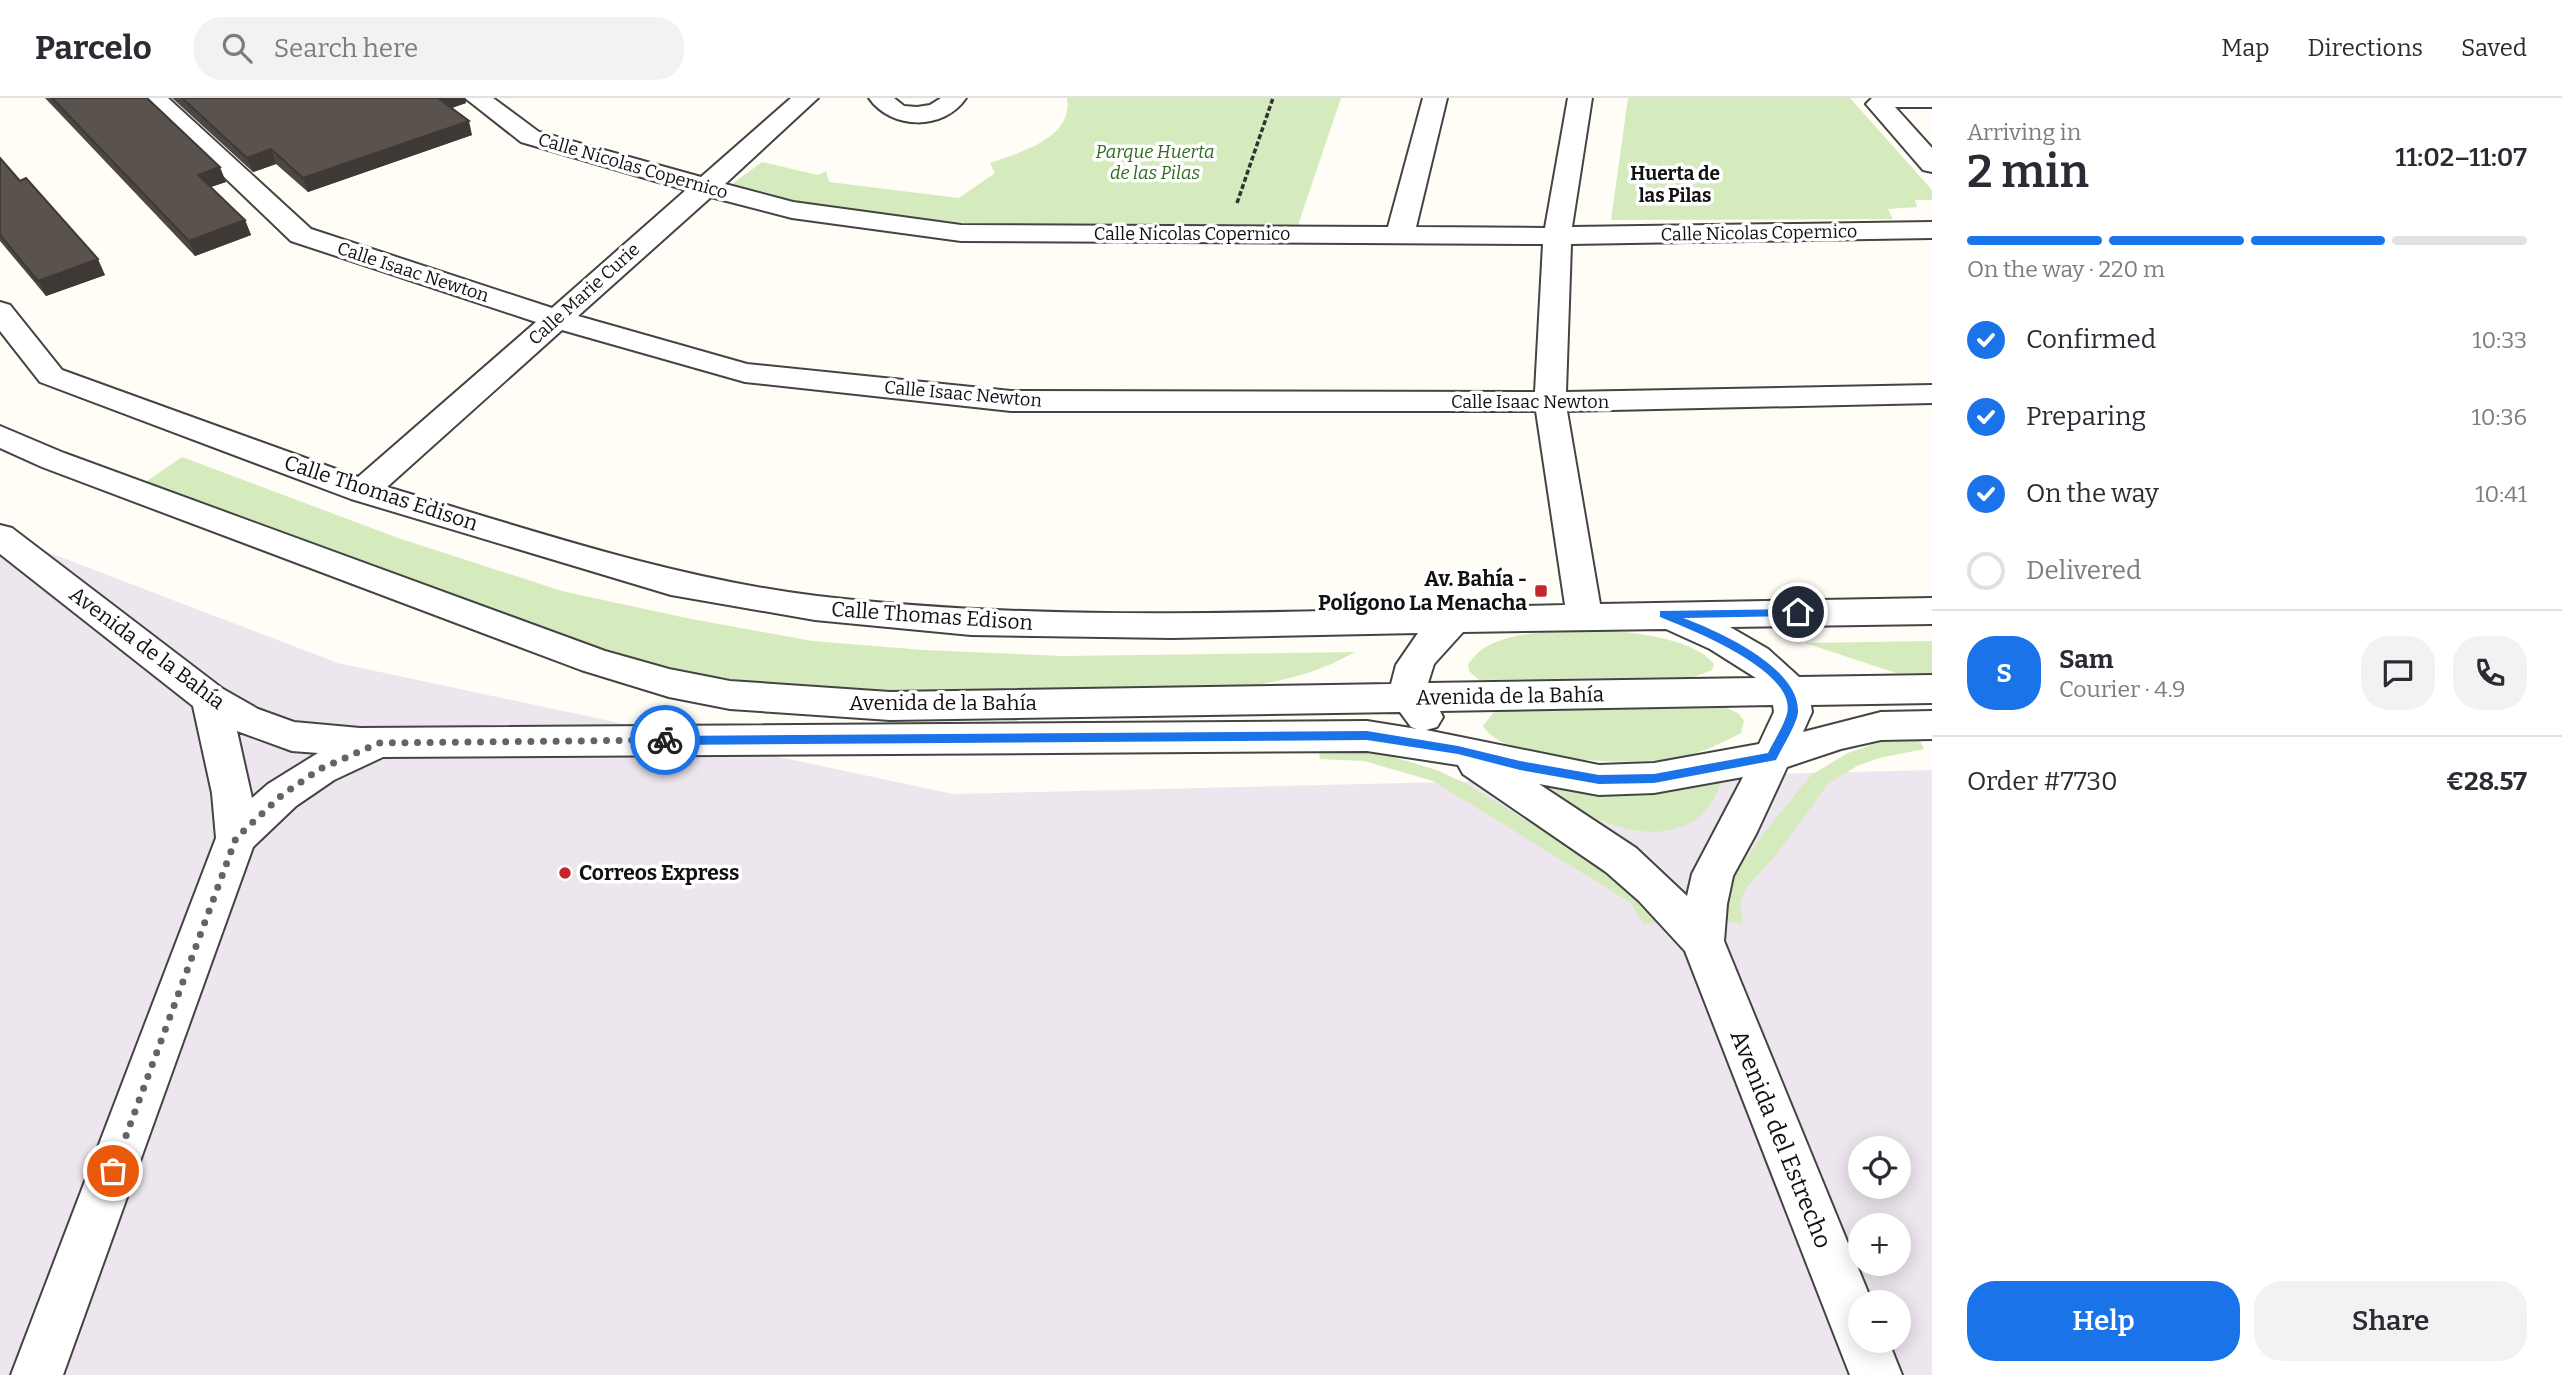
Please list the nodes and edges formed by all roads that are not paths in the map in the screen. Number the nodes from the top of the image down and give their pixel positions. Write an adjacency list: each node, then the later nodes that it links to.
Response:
1 (154, 98): 15 (street, Calle Isaac Newton)
2 (477, 98): 10 (street, Calle Nicolas Copernico)
3 (806, 98): 10 (street, Calle Marie Curie)
4 (881, 98): 5 (street)
5 (954, 98)
6 (1435, 98): 12 (street)
7 (1580, 98): 13 (street)
8 (1932, 100): 9 (street)
9 (1932, 164)
10 (705, 187): 12 (street, Calle Nicolas Copernico); 15 (street, Calle Marie Curie)
11 (1932, 230): 13 (street, Calle Nicolas Copernico)
12 (1400, 235): 13 (street, Calle Nicolas Copernico)
13 (1557, 236): 17 (street)
14 (0, 311): 19 (street, Calle Thomas Edison)
15 (556, 319): 17 (street, Calle Isaac Newton); 19 (street, Calle Marie Curie)
16 (1932, 394): 17 (street, Calle Isaac Newton)
17 (1550, 402): 23 (street)
18 (0, 436): 27 (street, Avenida de la Bahía)
19 (363, 491): 24 (street, Calle Thomas Edison)
20 (0, 536): 28 (street, Avenida de la Bahía)
21 (1932, 611): 22 (street, Calle Thomas Edison)
22 (1664, 614): 23 (street, Calle Thomas Edison); 26 (street)
23 (1584, 615): 24 (street, Calle Thomas Edison)
24 (1454, 620): 27 (street)
25 (1932, 689): 26 (street, Avenida de la Bahía)
26 (1788, 691): 27 (street, Avenida de la Bahía); 33 (street)
27 (1411, 697): 32 (street)
28 (210, 698): 31 (street, Avenida de la Bahía); 34 (street)
29 (1932, 725): 30 (street, Avenida de la Bahía)
30 (1881, 726): 33 (street, Avenida de la Bahía); 35 (street)
31 (379, 743): 32 (street, Avenida de la Bahía); 34 (street)
32 (1458, 750): 33 (street, Avenida de la Bahía); 36 (street)
33 (1772, 757): 35 (street)
34 (236, 838): 39 (street)
35 (1730, 845): 36 (street)
36 (1703, 941): 37 (street, Avenida del Estrecho)
37 (1848, 1305)
38 (1867, 1353): 40 (street, Avenida del Estrecho)
39 (37, 1375)
40 (1876, 1375)

